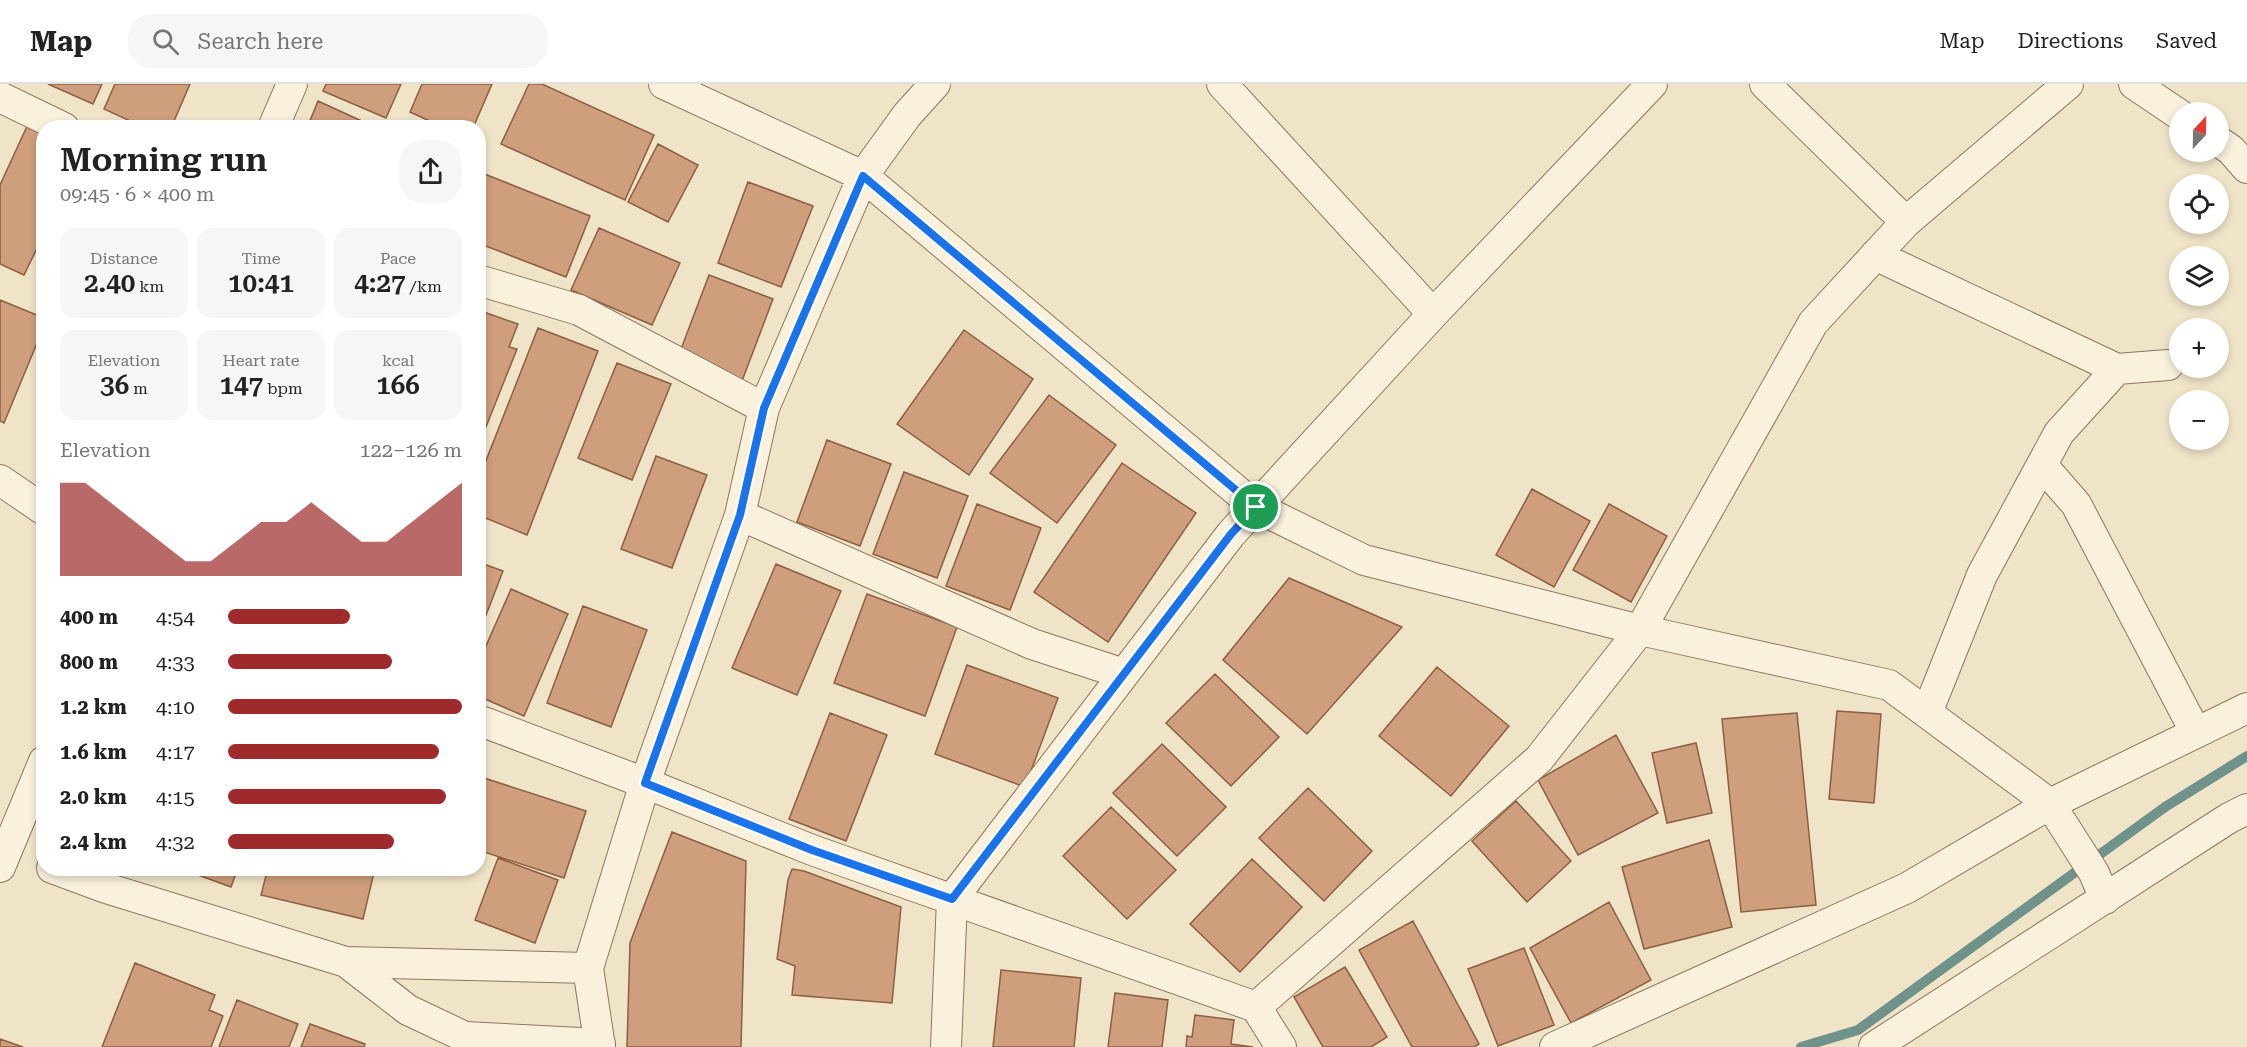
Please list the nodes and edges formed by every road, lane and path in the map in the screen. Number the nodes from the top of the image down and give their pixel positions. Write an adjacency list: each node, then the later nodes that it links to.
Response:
1 (292, 84): 12 (street)
2 (664, 84): 15 (street)
3 (935, 84): 15 (street)
4 (1222, 84): 19 (street)
5 (1652, 84): 19 (street)
6 (1765, 84): 16 (street)
7 (2068, 84): 16 (street)
8 (2134, 84): 10 (street)
9 (0, 97): 11 (street)
10 (2169, 108)
11 (47, 120)
12 (276, 120)
13 (2229, 149): 14 (street)
14 (2247, 168)
15 (863, 176): 22 (street); 26 (street)
16 (1906, 222): 17 (street)
17 (1875, 255): 21 (street); 28 (street)
18 (486, 282): 22 (street)
19 (1433, 314): 26 (street)
20 (2168, 365): 21 (street)
21 (2117, 369): 23 (street)
22 (764, 408): 27 (street)
23 (2042, 465): 31 (street); 33 (street)
24 (0, 480): 25 (street)
25 (36, 505)
26 (1256, 507): 28 (street); 29 (street)
27 (740, 515): 29 (street); 35 (street)
28 (1640, 630): 31 (street); 45 (street)
29 (1124, 674): 42 (street)
30 (2247, 708): 33 (street)
31 (1927, 712): 36 (street)
32 (486, 723): 35 (street)
33 (2196, 733): 36 (street)
34 (36, 780): 38 (street)
35 (645, 783): 42 (street); 44 (street)
36 (2050, 804): 41 (street); 50 (street)
37 (2247, 809): 41 (street)
38 (3, 860): 39 (street)
39 (36, 865)
40 (73, 876): 43 (street)
41 (2099, 886): 46 (street)
42 (952, 899): 45 (street); 48 (street)
43 (346, 962): 44 (street); 47 (street)
44 (588, 968): 47 (street)
45 (1256, 1007): 49 (street)
46 (1885, 1045)
47 (600, 1046)
48 (946, 1047)
49 (1281, 1047)
50 (1555, 1047)

